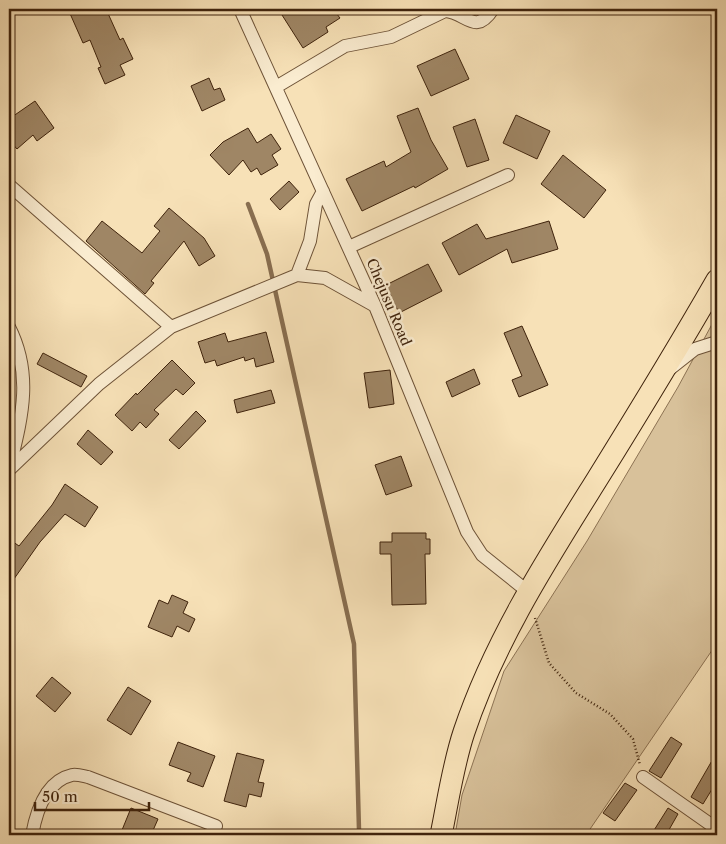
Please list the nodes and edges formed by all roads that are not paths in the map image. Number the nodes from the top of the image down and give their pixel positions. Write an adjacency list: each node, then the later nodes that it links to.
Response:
1 (240, 9): 3 (street, Chejusu Road)
2 (493, 9): 3 (street)
3 (276, 87): 6 (street, Chejusu Road)
4 (508, 175): 7 (street)
5 (9, 185): 12 (street)
6 (323, 191): 7 (street, Chejusu Road); 8 (street)
7 (348, 247): 10 (street, Chejusu Road)
8 (297, 274): 10 (street); 12 (street)
9 (717, 280): 14 (highway)
10 (376, 306): 16 (street, Chejusu Road)
11 (9, 327): 15 (street)
12 (171, 327): 15 (street)
13 (717, 342): 14 (street)
14 (661, 376): 16 (highway)
15 (9, 470)
16 (527, 591): 21 (highway)
17 (643, 777): 19 (street)
18 (216, 826): 20 (street)
19 (717, 829)
20 (32, 835)
21 (441, 835)

